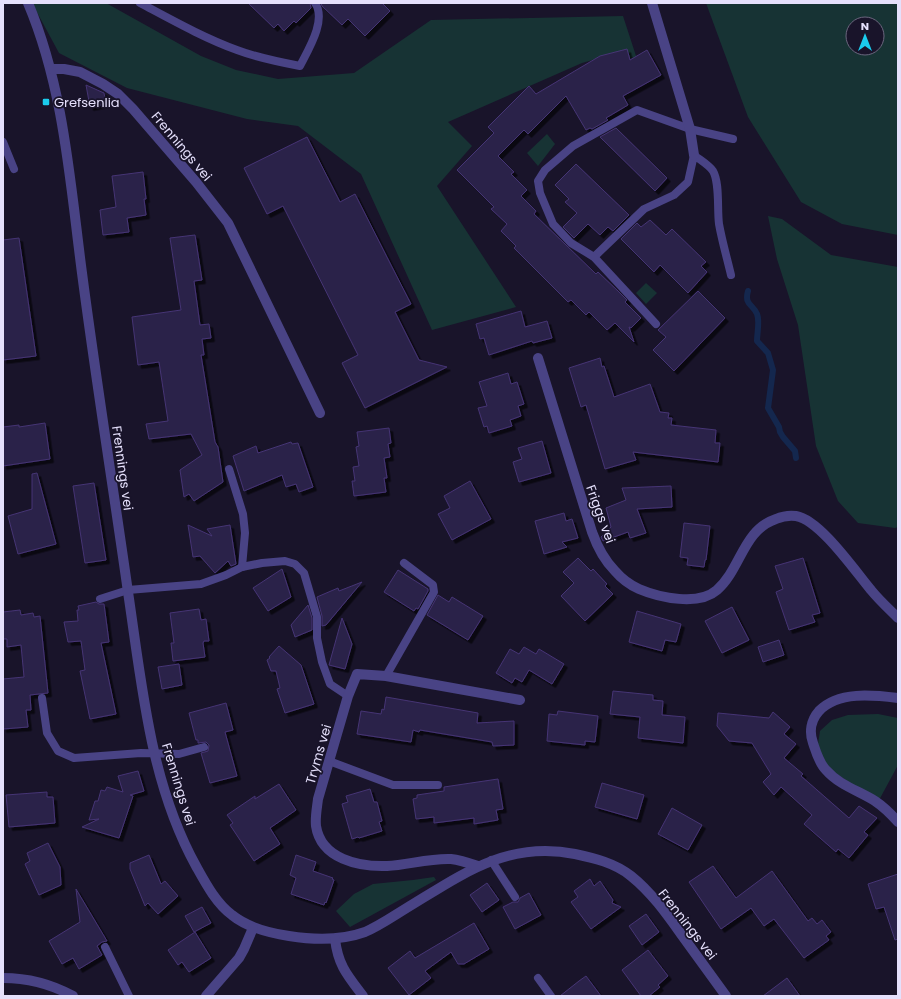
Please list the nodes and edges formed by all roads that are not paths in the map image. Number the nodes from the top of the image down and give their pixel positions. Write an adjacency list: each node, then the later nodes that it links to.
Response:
1 (28, 3): 5 (street, Frennings vei)
2 (140, 3): 3 (lane)
3 (315, 3)
4 (652, 3): 6 (street)
5 (50, 69): 15 (street, Frennings vei); 19 (street, Frennings vei)
6 (690, 129): 7 (lane); 9 (street); 11 (lane)
7 (733, 139)
8 (3, 142): 10 (lane)
9 (694, 155): 11 (lane); 12 (lane)
10 (14, 169)
11 (594, 256): 13 (lane)
12 (731, 275)
13 (656, 324)
14 (538, 358): 21 (street, Friggs vei)
15 (320, 413)
16 (229, 470): 18 (lane)
17 (404, 564): 22 (lane)
18 (242, 567): 19 (lane); 23 (lane)
19 (128, 590): 20 (lane); 28 (street, Frennings vei)
20 (100, 599)
21 (898, 618)
22 (386, 676): 23 (street, Tryms vei); 26 (street, Tryms vei)
23 (348, 696): 29 (street, Tryms vei)
24 (42, 698): 28 (lane)
25 (898, 698): 31 (street)
26 (520, 700)
27 (204, 746): 28 (lane)
28 (155, 754): 35 (street, Frennings vei)
29 (329, 761): 30 (lane); 33 (street, Tryms vei)
30 (438, 785)
31 (898, 822)
32 (491, 860): 33 (street, Frennings vei); 34 (lane); 46 (street, Frennings vei)
33 (478, 866): 36 (street, Frennings vei)
34 (514, 897)
35 (253, 928): 36 (street, Frennings vei); 43 (street)
36 (335, 939): 44 (street)
37 (104, 947): 42 (lane)
38 (3, 978): 40 (street)
39 (538, 978): 45 (lane)
40 (60, 992): 41 (street)
41 (73, 996)
42 (129, 996)
43 (206, 996)
44 (363, 996)
45 (551, 996)
46 (726, 996)

